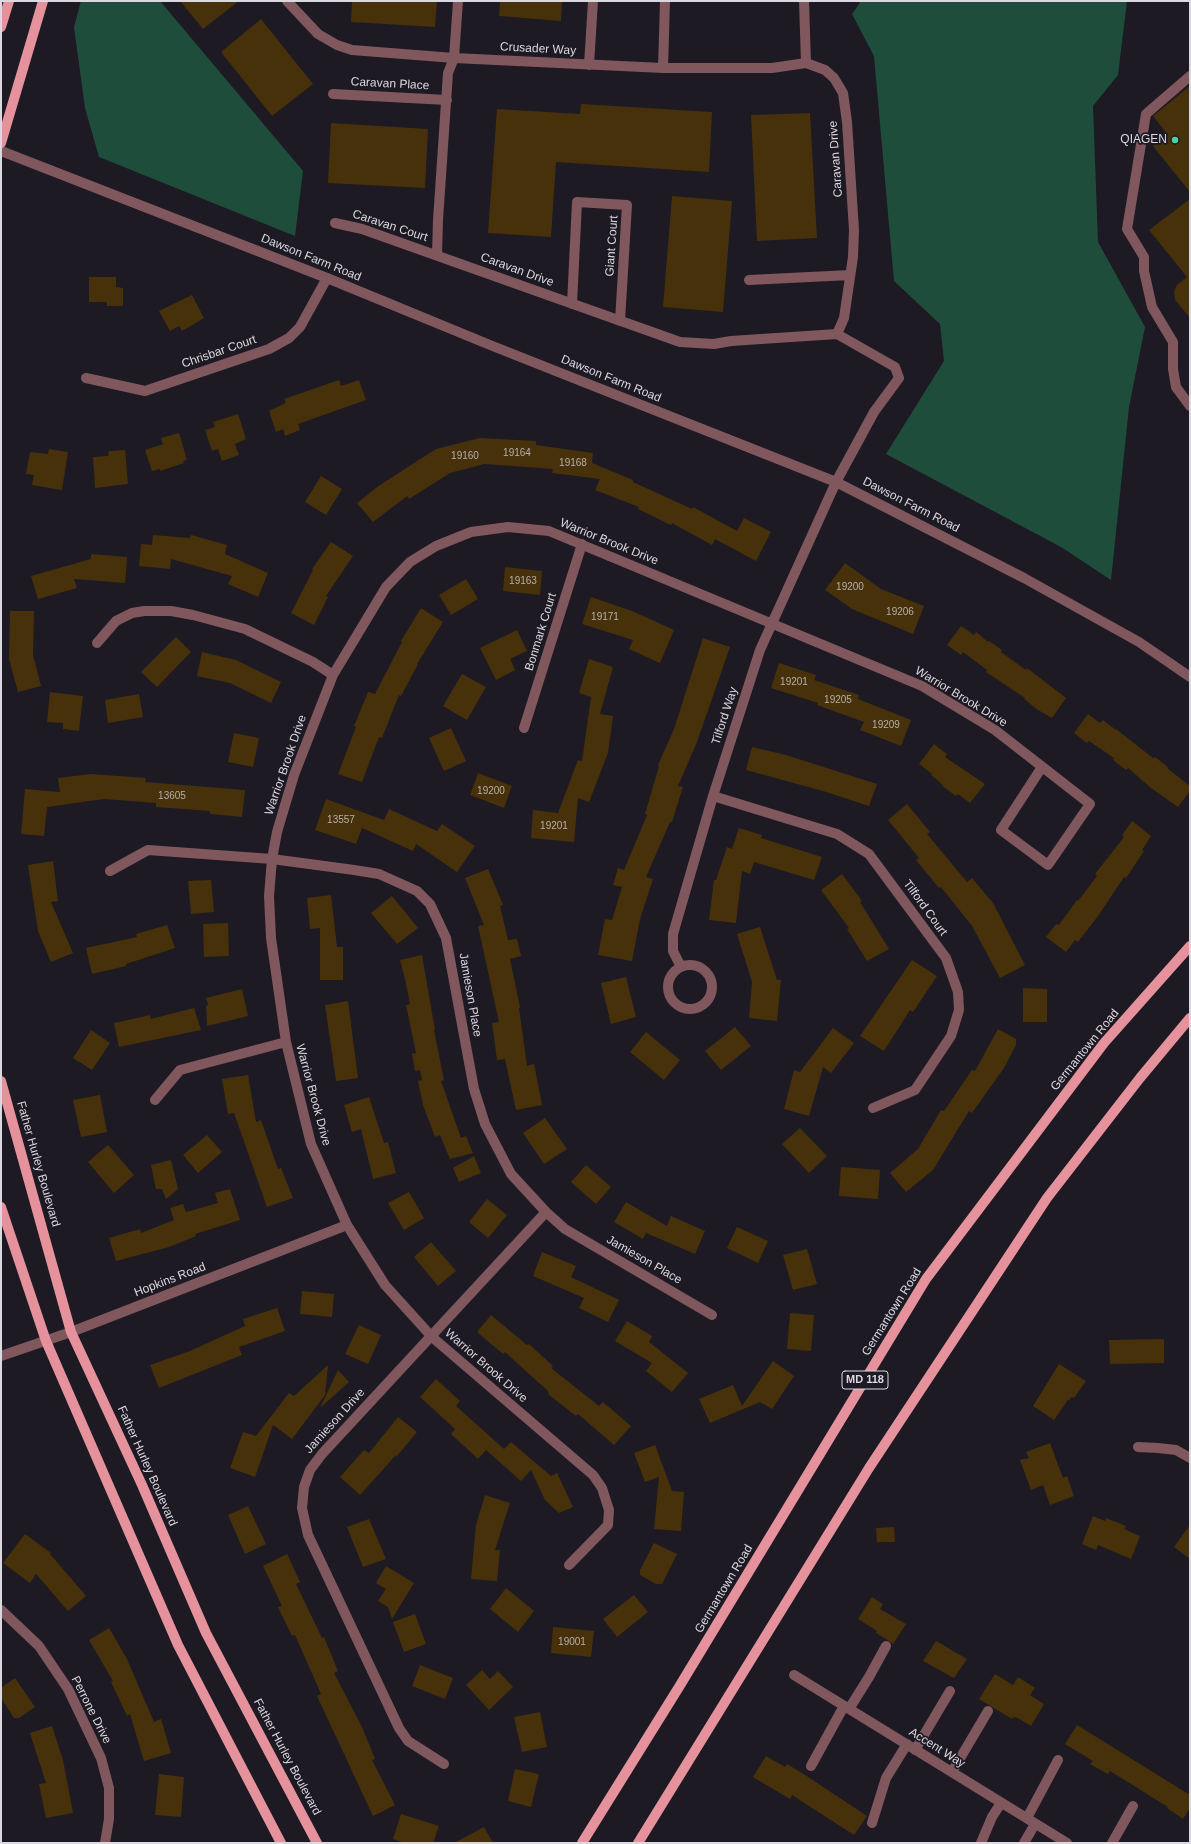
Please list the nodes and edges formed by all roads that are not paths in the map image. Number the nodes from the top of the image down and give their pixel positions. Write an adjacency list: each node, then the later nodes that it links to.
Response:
1 (9, 1): 8 (main road)
2 (43, 1): 16 (main road)
3 (287, 1): 9 (street, Crusader Way)
4 (458, 1): 9 (street)
5 (593, 1): 11 (street)
6 (665, 1): 12 (street)
7 (804, 1): 10 (street)
8 (1, 27)
9 (454, 58): 11 (street, Crusader Way); 15 (street)
10 (806, 63): 12 (street, Crusader Way); 20 (street, Caravan Drive)
11 (589, 65): 12 (street, Crusader Way)
12 (663, 68)
13 (1190, 76): 27 (street)
14 (333, 94): 15 (street, Caravan Place)
15 (447, 100): 19 (street)
16 (1, 142)
17 (1, 151): 21 (street, Dawson Farm Road)
18 (335, 223): 19 (street, Caravan Court)
19 (437, 255): 23 (street, Caravan Drive)
20 (850, 275): 22 (street); 25 (street, Caravan Drive)
21 (327, 278): 26 (street, Chrisbar Court); 28 (street, Dawson Farm Road)
22 (749, 280)
23 (572, 304): 24 (street, Caravan Drive); 24 (street, Giant Court)
24 (620, 321): 25 (street, Caravan Drive)
25 (837, 334): 28 (street)
26 (86, 378)
27 (1190, 406)
28 (836, 482): 30 (street, Tilford Way); 33 (street, Dawson Farm Road)
29 (582, 544): 30 (street, Warrior Brook Drive); 32 (street, Warrior Brook Drive); 34 (street, Bonmark Court)
30 (773, 623): 35 (street, Warrior Brook Drive); 36 (street, Tilford Way)
31 (97, 643): 32 (street)
32 (333, 675): 37 (street, Warrior Brook Drive)
33 (1190, 677)
34 (524, 728)
35 (1042, 767): 35 (street, Warrior Brook Drive)
36 (713, 796): 40 (street, Tilford Way); 45 (street, Tilford Court)
37 (272, 859): 38 (street, Jamieson Place); 42 (street, Warrior Brook Drive); 47 (street, Jamieson Place)
38 (110, 871)
39 (1190, 946): 75 (main road, Germantown Road / MD 118)
40 (681, 967): 40 (street)
41 (1190, 1018): 76 (main road)
42 (286, 1042): 44 (street); 48 (street, Warrior Brook Drive)
43 (1, 1081): 50 (main road, Father Hurley Boulevard)
44 (155, 1100)
45 (873, 1108)
46 (1, 1207): 52 (main road)
47 (546, 1212): 49 (street, Jamieson Place); 51 (street, Jamieson Drive)
48 (347, 1225): 50 (street, Hopkins Road); 51 (street, Warrior Brook Drive)
49 (712, 1315)
50 (71, 1332): 52 (street, Hopkins Road); 74 (main road, Father Hurley Boulevard)
51 (432, 1337): 56 (street, Warrior Brook Drive); 65 (street, Jamieson Drive)
52 (46, 1341): 53 (street, Hopkins Road); 73 (main road)
53 (1, 1356)
54 (1138, 1447): 55 (street)
55 (1190, 1458)
56 (569, 1565)
57 (1, 1610): 72 (street, Perrone Drive)
58 (886, 1646): 61 (street)
59 (794, 1675): 61 (street, Accent Way)
60 (950, 1691): 63 (street)
61 (846, 1707): 63 (street, Accent Way); 66 (street)
62 (988, 1711): 67 (street)
63 (911, 1747): 67 (street, Accent Way); 71 (street)
64 (1058, 1760): 70 (street)
65 (444, 1764)
66 (811, 1766)
67 (952, 1772): 68 (street, Accent Way)
68 (1001, 1803): 70 (street, Accent Way); 77 (street)
69 (1133, 1806): 80 (street)
70 (1031, 1821): 78 (street); 79 (street, Accent Way)
71 (872, 1823)
72 (105, 1843)
73 (281, 1843)
74 (317, 1843)
75 (582, 1843)
76 (638, 1843)
77 (981, 1843)
78 (1024, 1843)
79 (1067, 1843)
80 (1112, 1843)

